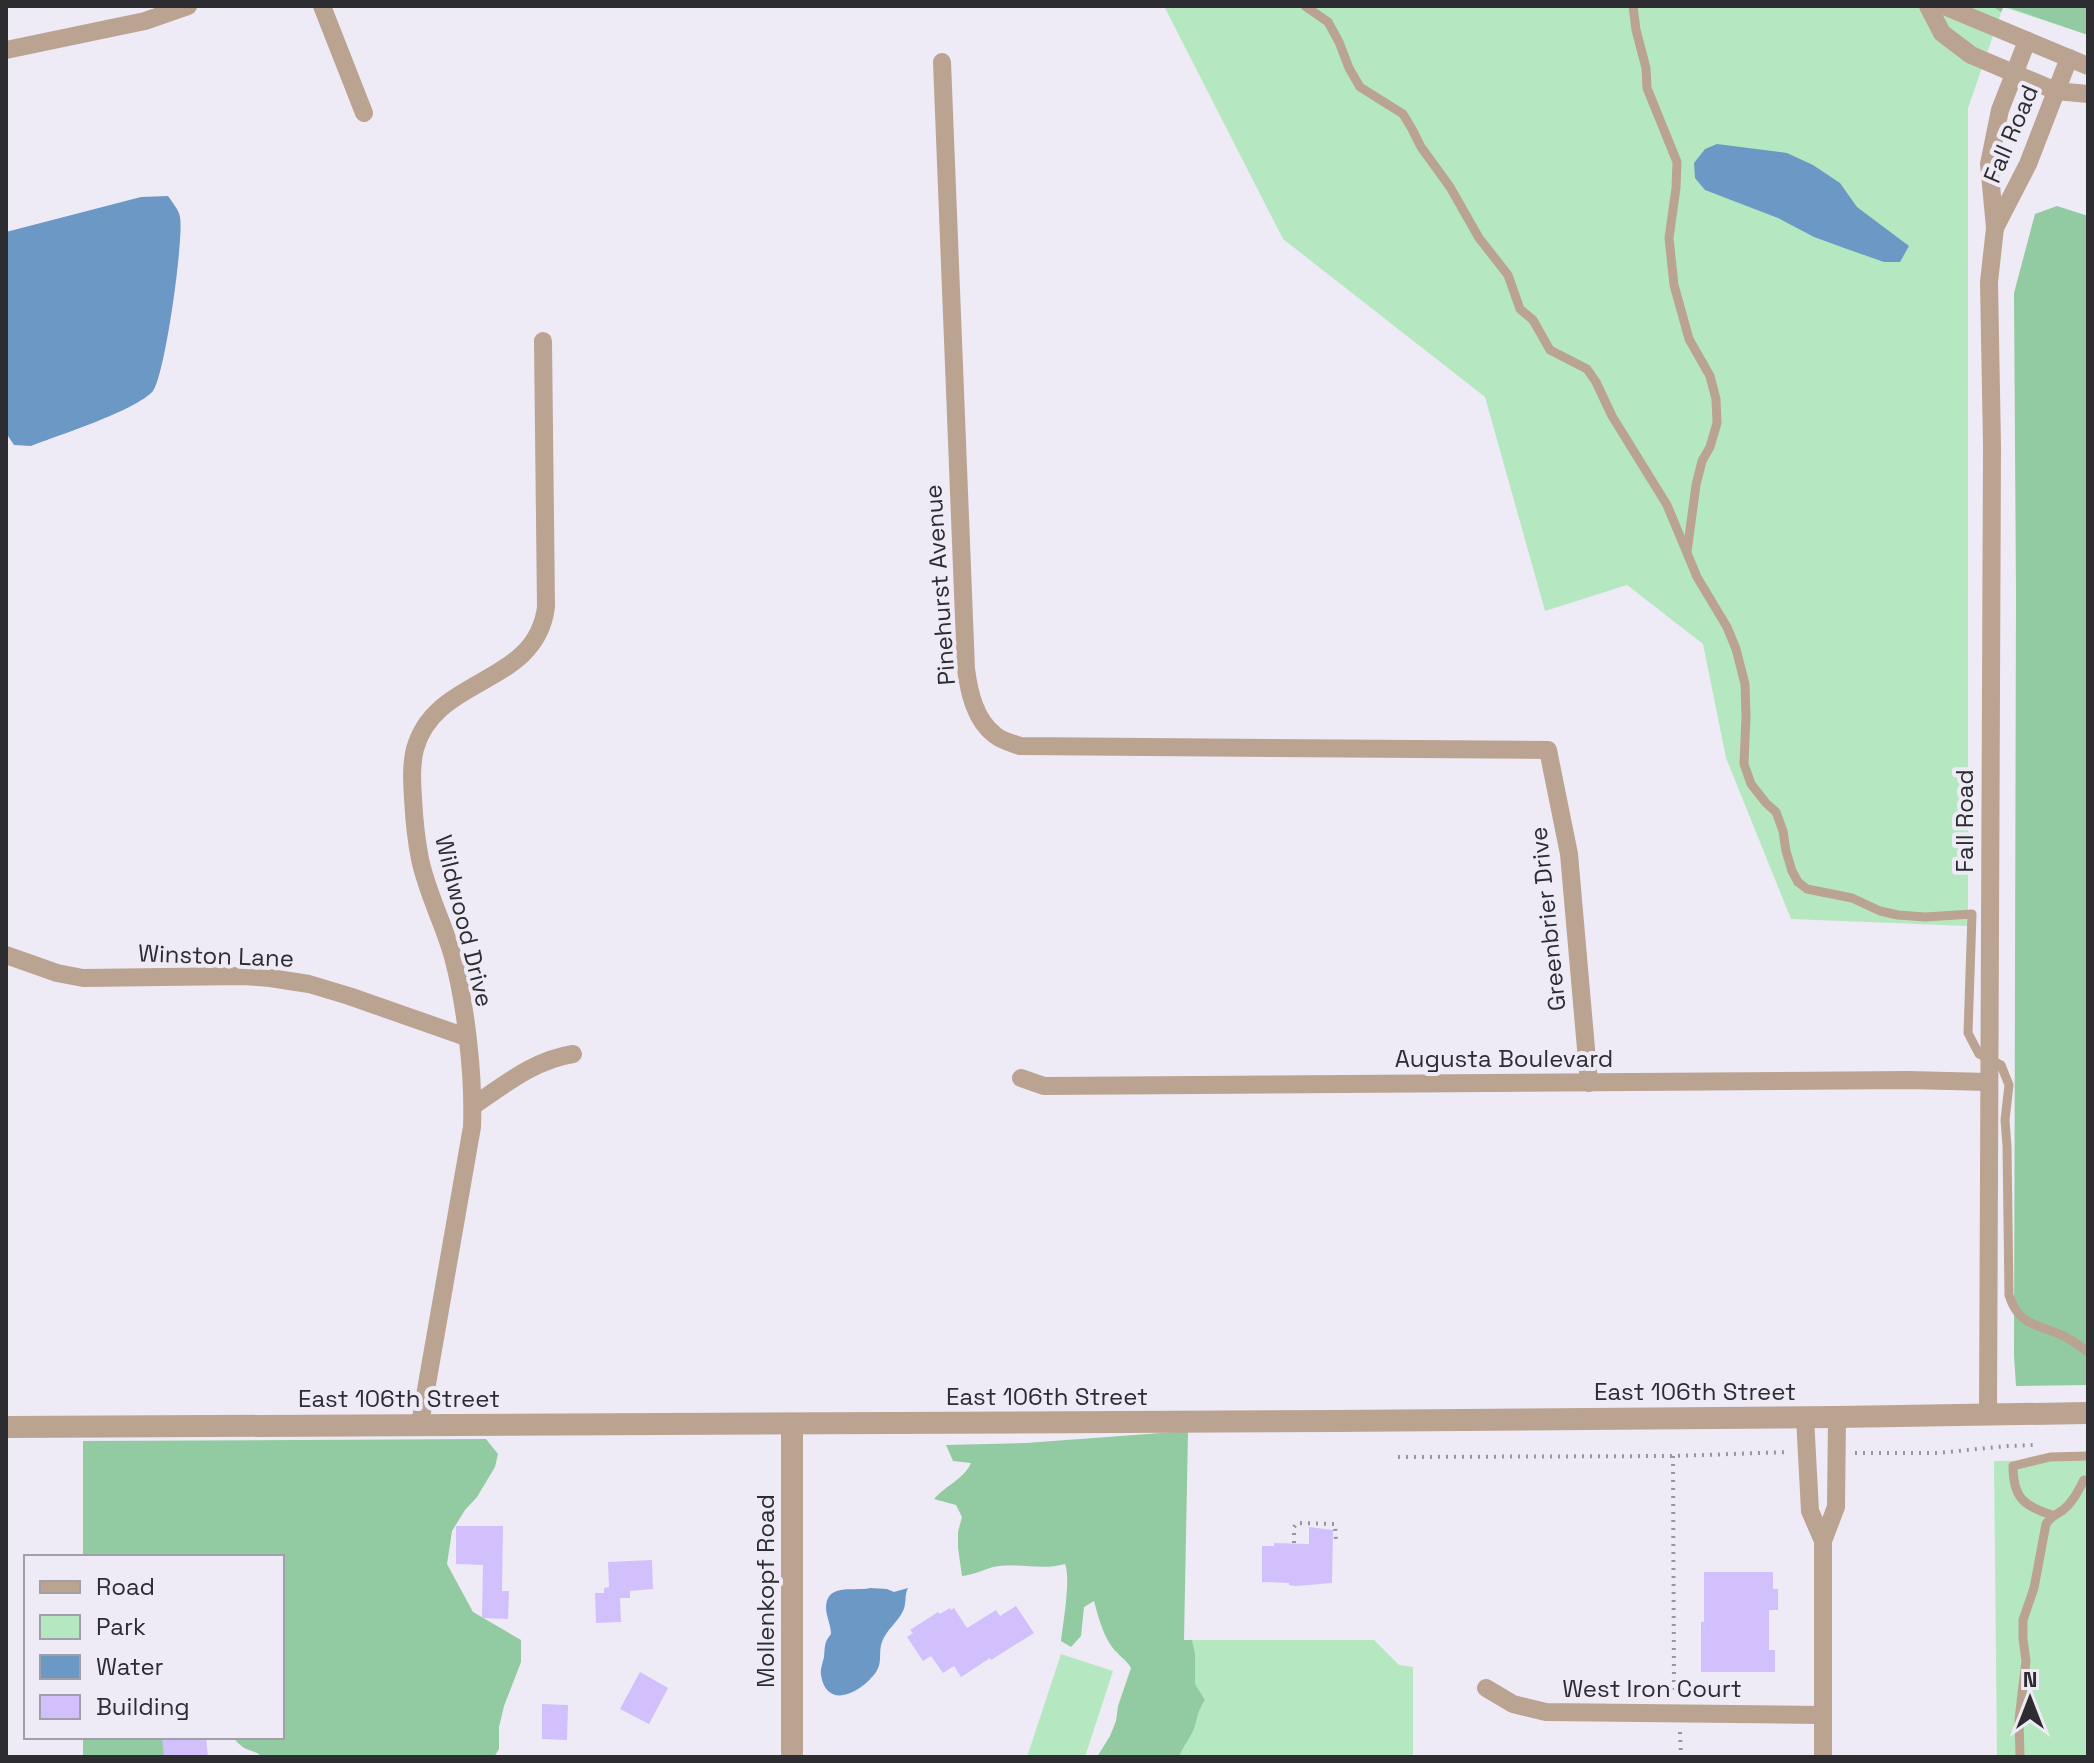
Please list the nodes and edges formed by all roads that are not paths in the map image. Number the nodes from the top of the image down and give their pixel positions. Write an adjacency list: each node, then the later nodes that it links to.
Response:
1 (188, 6): 8 (street)
2 (322, 6): 15 (street)
3 (1305, 6): 18 (lane)
4 (1633, 6): 18 (lane)
5 (1928, 6): 12 (street)
6 (1944, 6): 7 (street)
7 (2027, 41): 9 (street); 12 (street, Fall Road)
8 (6, 50)
9 (2069, 58): 11 (street); 13 (street, Fall Road)
10 (942, 62): 19 (street, Pinehurst Avenue)
11 (2088, 66)
12 (2014, 74): 13 (street); 16 (street, Fall Road)
13 (2056, 91): 14 (street); 16 (street, Fall Road)
14 (2088, 94)
15 (364, 113)
16 (1995, 228): 23 (street, Fall Road)
17 (543, 341): 21 (street, Wildwood Drive)
18 (1687, 555): 23 (lane)
19 (1548, 750): 26 (street, Greenbrier Drive)
20 (6, 955): 21 (street, Winston Lane)
21 (466, 1037): 27 (street, Wildwood Drive)
22 (573, 1054): 27 (street)
23 (1989, 1059): 25 (street, Fall Road); 28 (lane)
24 (1021, 1078): 26 (street, Augusta Boulevard)
25 (1989, 1082): 26 (street, Augusta Boulevard); 30 (street, Fall Road)
26 (1589, 1083)
27 (473, 1106): 33 (street, Wildwood Drive)
28 (2088, 1352)
29 (2088, 1413): 30 (street, East 106th Street)
30 (1995, 1414): 32 (street, East 106th Street)
31 (1805, 1417): 32 (street, East 106th Street); 34 (street, East 106th Street); 39 (street)
32 (1837, 1417): 39 (street)
33 (420, 1424): 34 (street, East 106th Street); 35 (street, East 106th Street)
34 (792, 1425): 42 (street, Mollenkopf Road)
35 (6, 1427)
36 (2088, 1456): 38 (lane)
37 (2084, 1480): 38 (lane)
38 (2052, 1515): 44 (lane)
39 (1823, 1541): 41 (street)
40 (1486, 1688): 41 (street, West Iron Court)
41 (1823, 1715): 43 (street)
42 (792, 1757)
43 (1823, 1757)
44 (2020, 1757)

